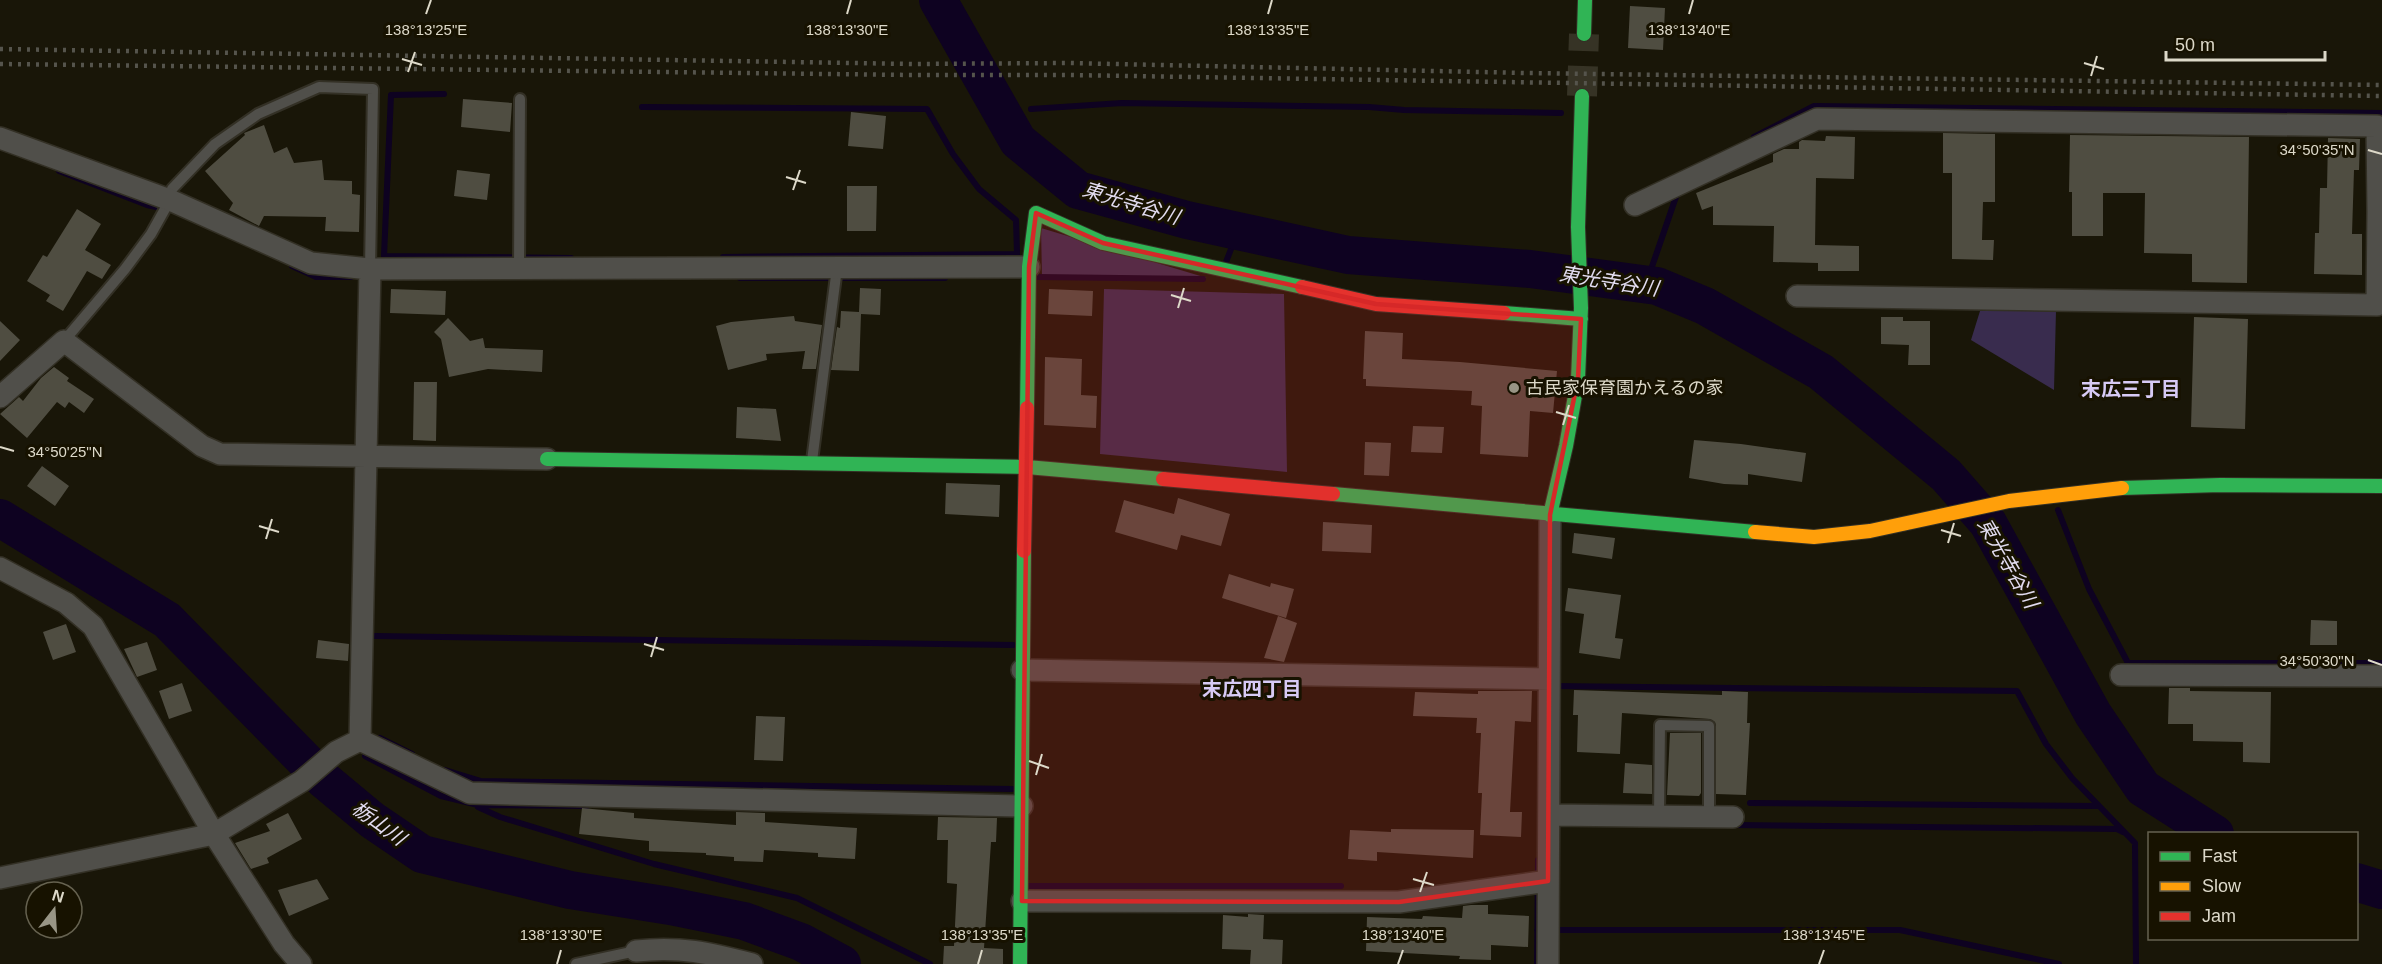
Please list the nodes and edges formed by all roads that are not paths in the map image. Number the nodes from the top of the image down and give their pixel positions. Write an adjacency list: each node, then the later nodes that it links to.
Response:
1 (1585, 0): 2 (street)
2 (1584, 34)
3 (1582, 96): 14 (street)
4 (520, 99): 12 (lane)
5 (0, 138): 6 (street)
6 (170, 200): 11 (street); 11 (lane); 15 (lane)
7 (1635, 205): 8 (street)
8 (2380, 212): 13 (street)
9 (837, 267): 10 (street); 12 (street); 19 (lane)
10 (1029, 267): 14 (street); 20 (street)
11 (370, 269): 12 (street); 17 (street)
12 (519, 269)
13 (1797, 296)
14 (1581, 313): 22 (street)
15 (64, 342): 16 (street); 17 (street)
16 (0, 398)
17 (366, 457): 18 (street); 28 (street)
18 (547, 459): 19 (street)
19 (812, 464): 20 (street)
20 (1027, 467): 22 (street); 24 (street)
21 (2382, 486): 22 (street)
22 (1550, 515): 27 (street)
23 (0, 568): 34 (street)
24 (1022, 670): 27 (street); 29 (street)
25 (2121, 675): 26 (street)
26 (2382, 676)
27 (1549, 679): 30 (street)
28 (360, 740): 29 (street); 34 (street)
29 (1022, 806): 37 (street)
30 (1549, 815): 31 (street); 36 (street)
31 (1659, 816): 32 (street); 32 (lane)
32 (1709, 816): 33 (street)
33 (1733, 817)
34 (214, 834): 35 (street); 39 (street)
35 (0, 878)
36 (1548, 881): 37 (street); 43 (street)
37 (1022, 901): 42 (street)
38 (636, 951): 40 (lane); 41 (street)
39 (301, 964)
40 (576, 964)
41 (752, 964)
42 (1020, 964)
43 (1548, 964)

